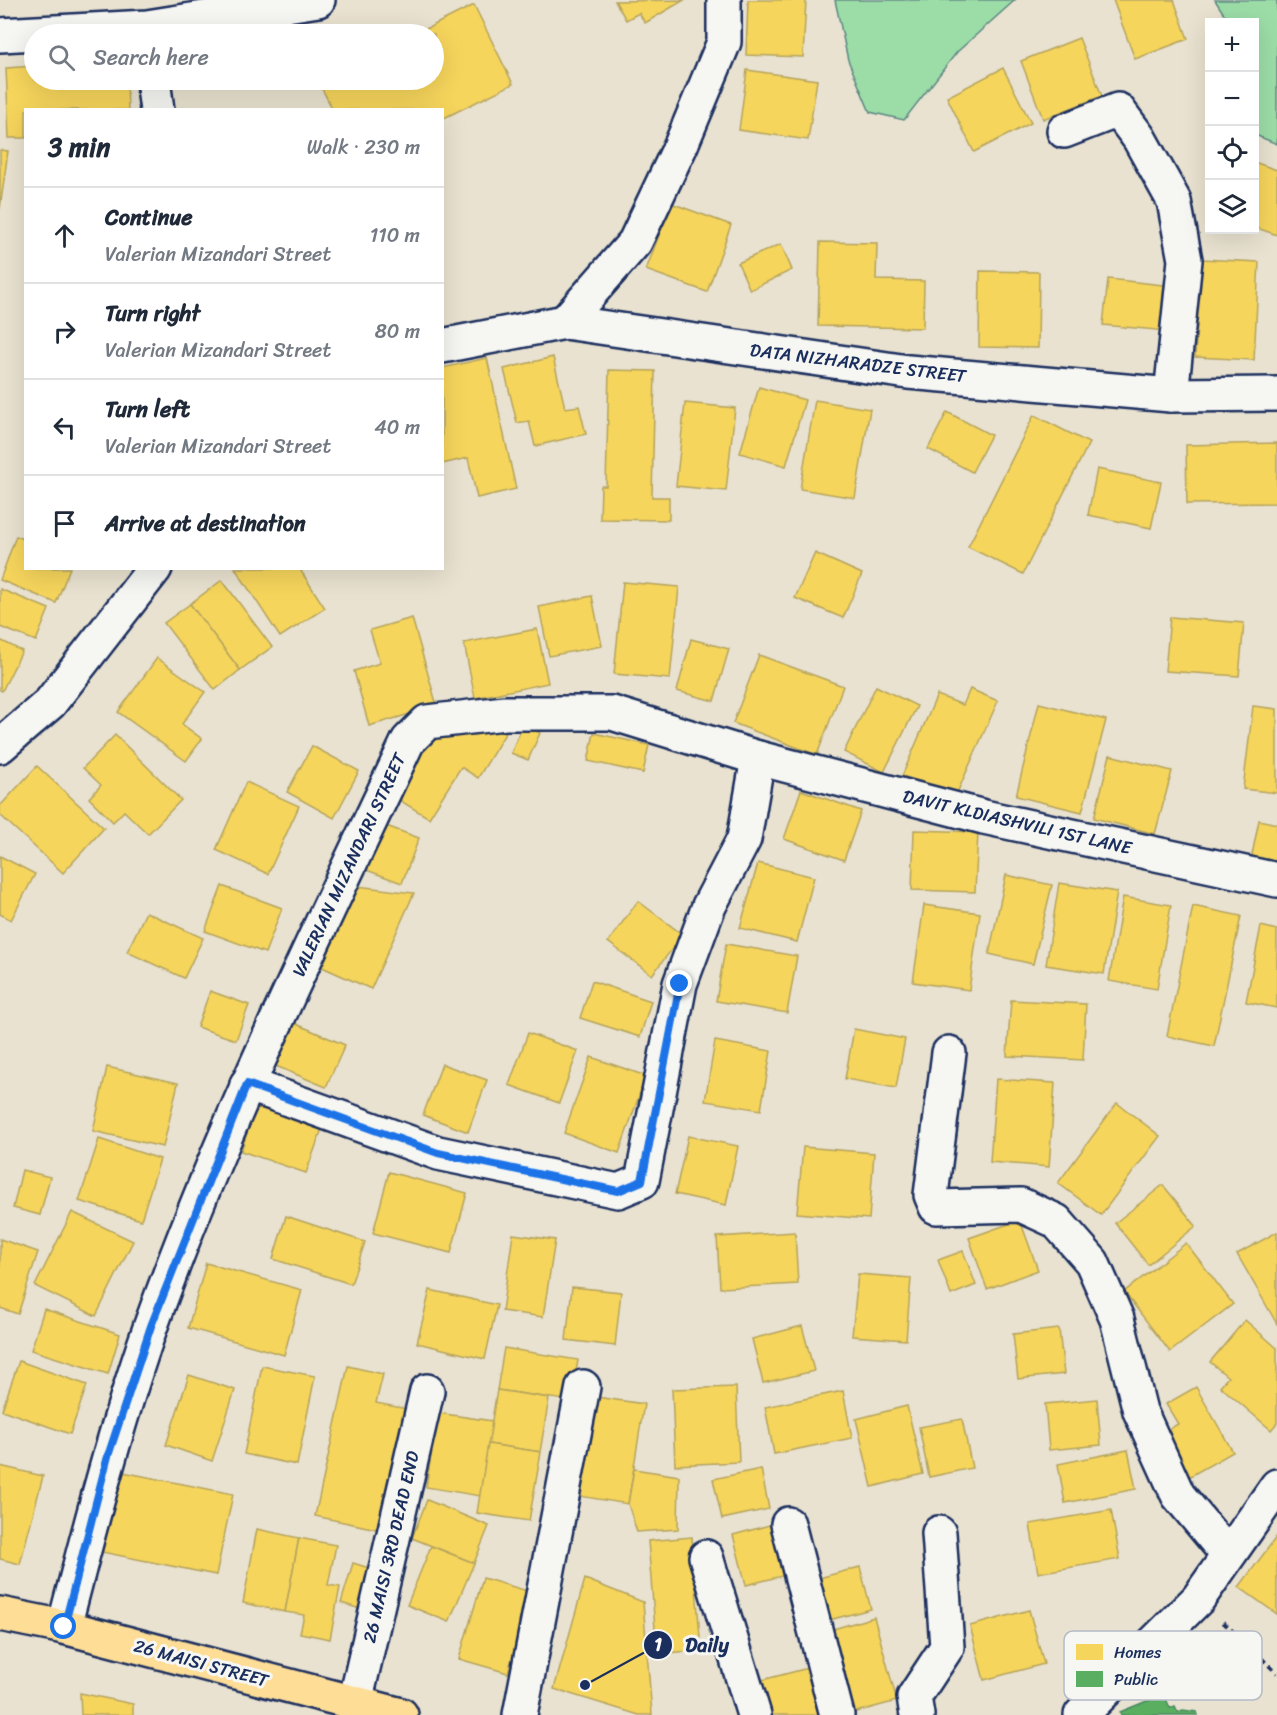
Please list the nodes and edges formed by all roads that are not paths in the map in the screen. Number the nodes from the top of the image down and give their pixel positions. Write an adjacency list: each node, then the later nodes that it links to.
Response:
1 (318, 0): 3 (street)
2 (724, 0): 10 (street)
3 (144, 21): 4 (street)
4 (113, 24)
5 (24, 33): 6 (street)
6 (0, 35)
7 (154, 90): 8 (street)
8 (156, 108)
9 (1065, 131): 13 (street)
10 (565, 322): 11 (street, DATA NIZHARADZE STREET); 13 (street, DATA NIZHARADZE STREET)
11 (444, 346)
12 (1277, 394): 13 (street, DATA NIZHARADZE STREET)
13 (1171, 395)
14 (153, 570): 15 (street)
15 (0, 746)
16 (758, 758): 17 (street, DAVIT KLDIASHVILI 1ST LANE); 19 (street, VALERIAN MIZANDARI STREET); 19 (street)
17 (1277, 880)
18 (949, 1053): 25 (street)
19 (247, 1084): 28 (street, VALERIAN MIZANDARI STREET)
20 (583, 1387): 33 (street)
21 (427, 1391): 31 (street, 26 MAISI 3RD DEAD END)
22 (1277, 1486): 25 (street)
23 (788, 1524): 35 (street)
24 (939, 1533): 36 (street)
25 (1228, 1555): 29 (street)
26 (706, 1557): 34 (street)
27 (0, 1614): 28 (main road, 26 MAISI STREET)
28 (64, 1627): 31 (main road, 26 MAISI STREET)
29 (1166, 1631)
30 (1096, 1700): 37 (street)
31 (355, 1703): 32 (main road, 26 MAISI STREET)
32 (401, 1715)
33 (520, 1715)
34 (753, 1715)
35 (837, 1715)
36 (917, 1715)
37 (1081, 1715)

